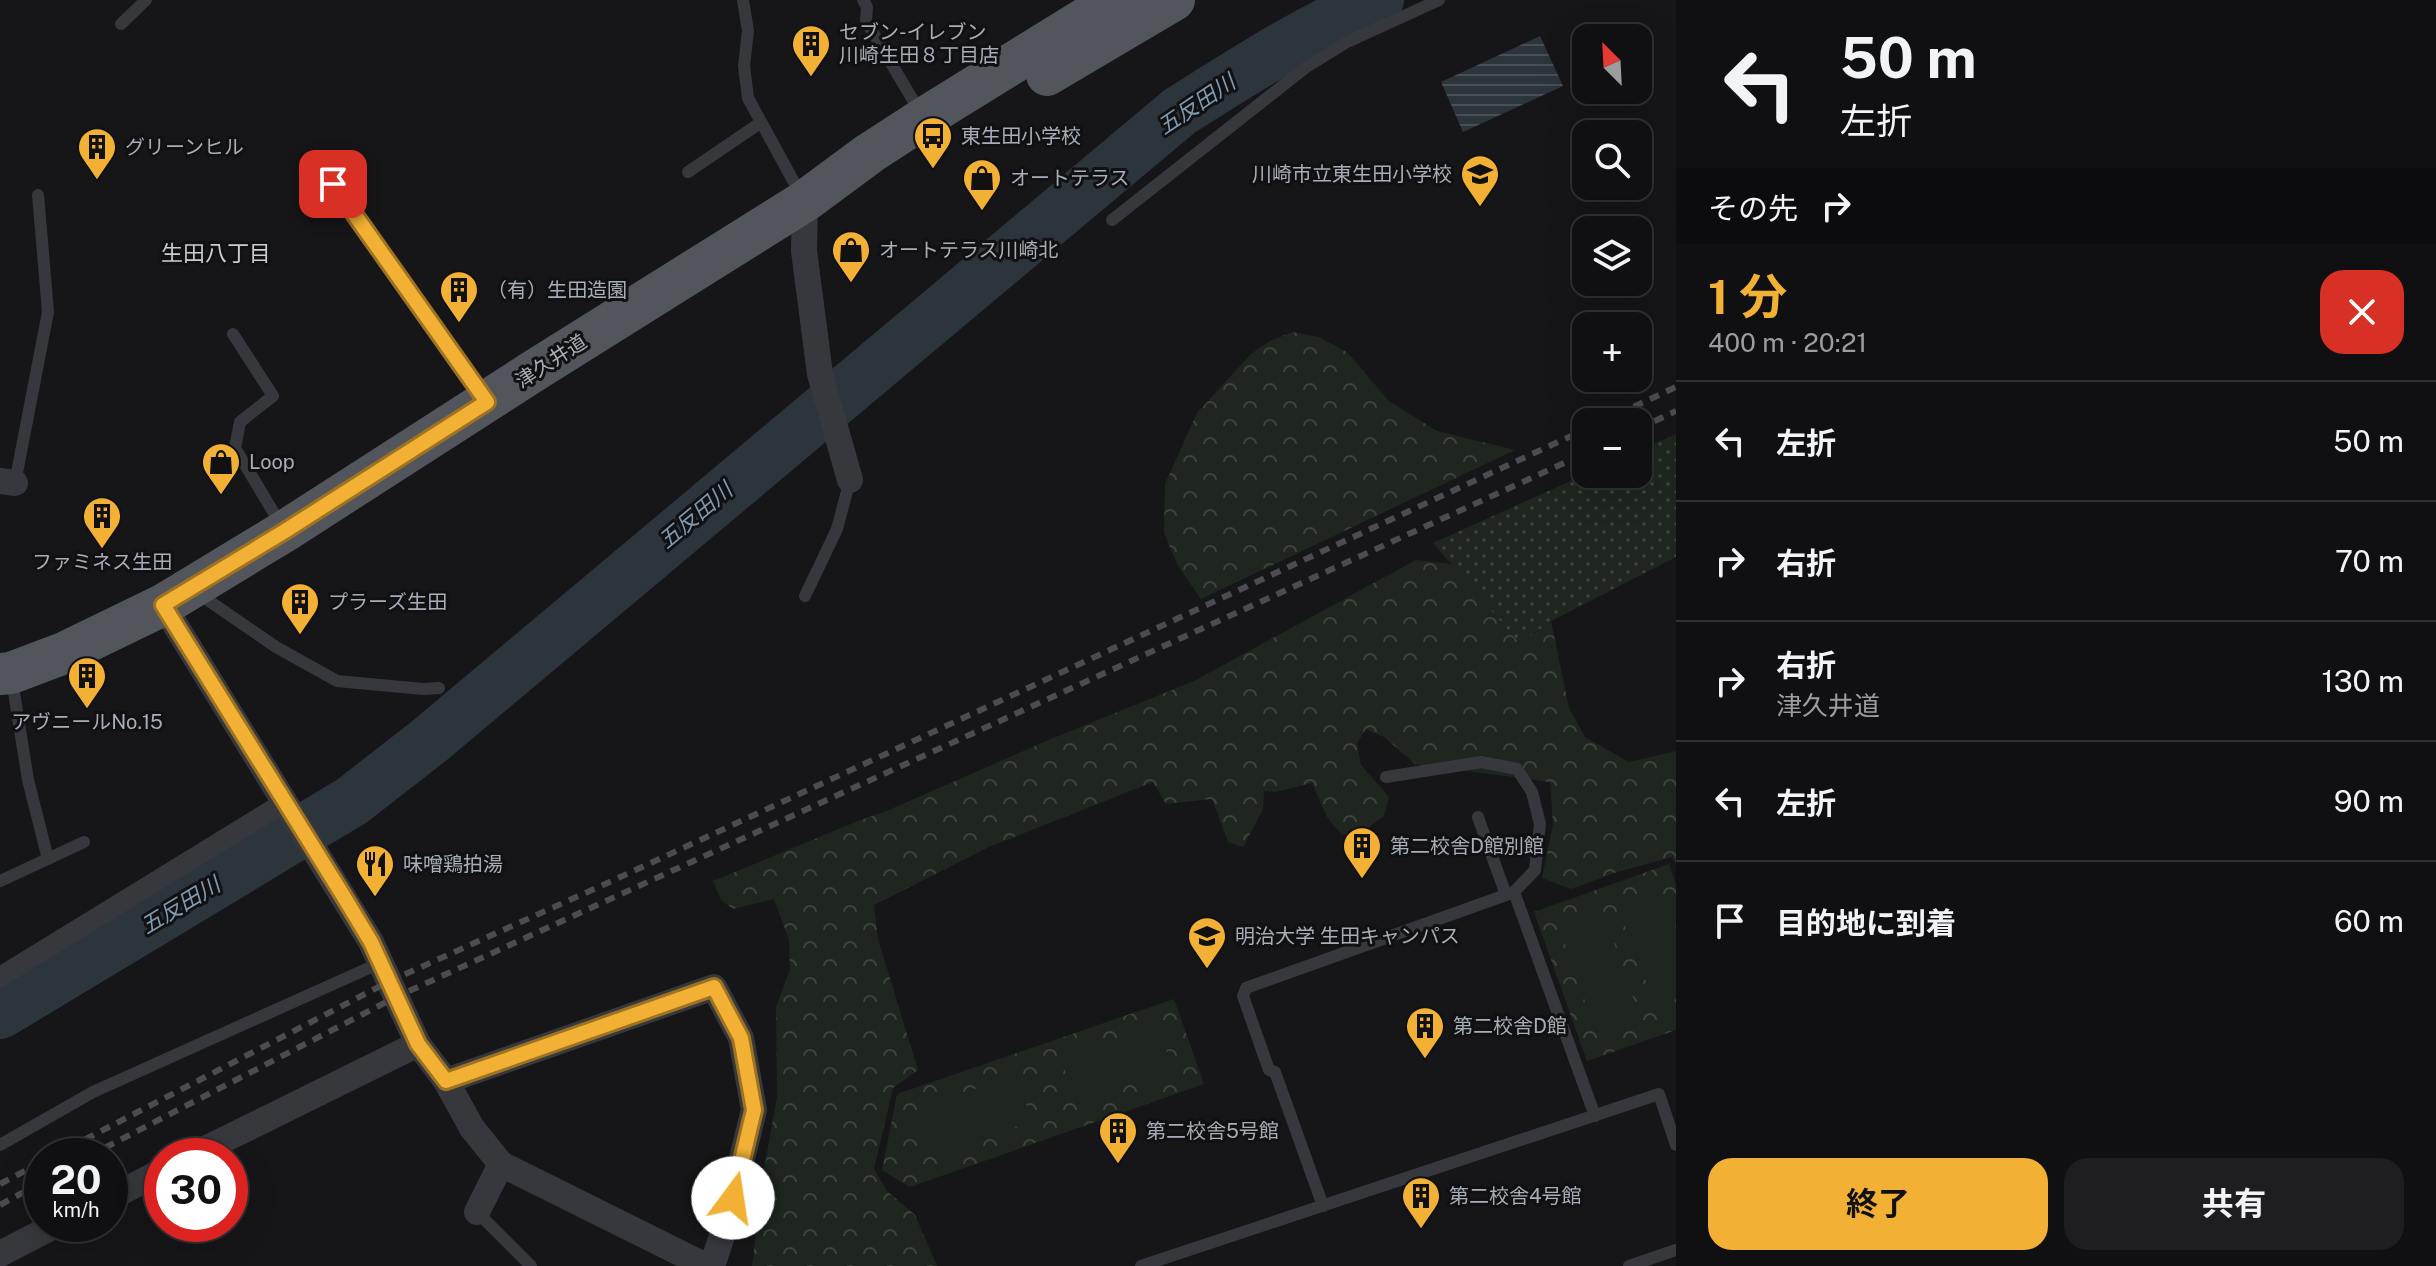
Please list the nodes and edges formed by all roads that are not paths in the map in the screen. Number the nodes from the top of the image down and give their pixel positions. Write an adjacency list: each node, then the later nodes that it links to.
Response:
1 (146, 0): 7 (lane)
2 (743, 0): 10 (lane)
3 (863, 0): 9 (lane)
4 (1115, 0): 8 (main road, 津久井道)
5 (1174, 0): 8 (main road, 津久井道)
6 (1439, 0): 15 (lane)
7 (121, 24)
8 (1079, 28): 9 (main road, 津久井道); 14 (main road, 津久井道)
9 (924, 118): 14 (main road, 津久井道)
10 (760, 123): 11 (lane); 14 (lane)
11 (688, 172)
12 (333, 184): 17 (lane)
13 (38, 195): 19 (lane)
14 (805, 201): 17 (main road, 津久井道); 18 (street)
15 (1112, 220)
16 (233, 334): 20 (lane)
17 (487, 402): 20 (main road, 津久井道)
18 (850, 480): 22 (lane)
19 (8, 482)
20 (285, 531): 21 (main road, 津久井道)
21 (176, 596): 23 (main road, 津久井道); 24 (lane); 26 (street)
22 (805, 596)
23 (6, 673): 29 (lane)
24 (439, 688)
25 (1386, 777): 31 (lane)
26 (289, 807): 32 (street); 33 (street)
27 (1478, 817): 31 (lane)
28 (84, 842): 29 (lane)
29 (48, 859): 30 (lane)
30 (0, 881)
31 (1510, 893): 36 (lane); 41 (lane)
32 (380, 963): 34 (street); 38 (lane)
33 (0, 977)
34 (418, 1044): 35 (street); 37 (street)
35 (446, 1081): 40 (street); 47 (street)
36 (1595, 1116): 39 (lane); 41 (lane)
37 (227, 1138)
38 (0, 1145)
39 (1676, 1145)
40 (501, 1164): 42 (street); 47 (street)
41 (1323, 1206): 48 (lane)
42 (477, 1212): 46 (lane)
43 (24, 1242): 45 (street)
44 (1676, 1250): 49 (lane)
45 (0, 1254)
46 (531, 1266)
47 (709, 1266)
48 (1141, 1266)
49 (1629, 1266)

